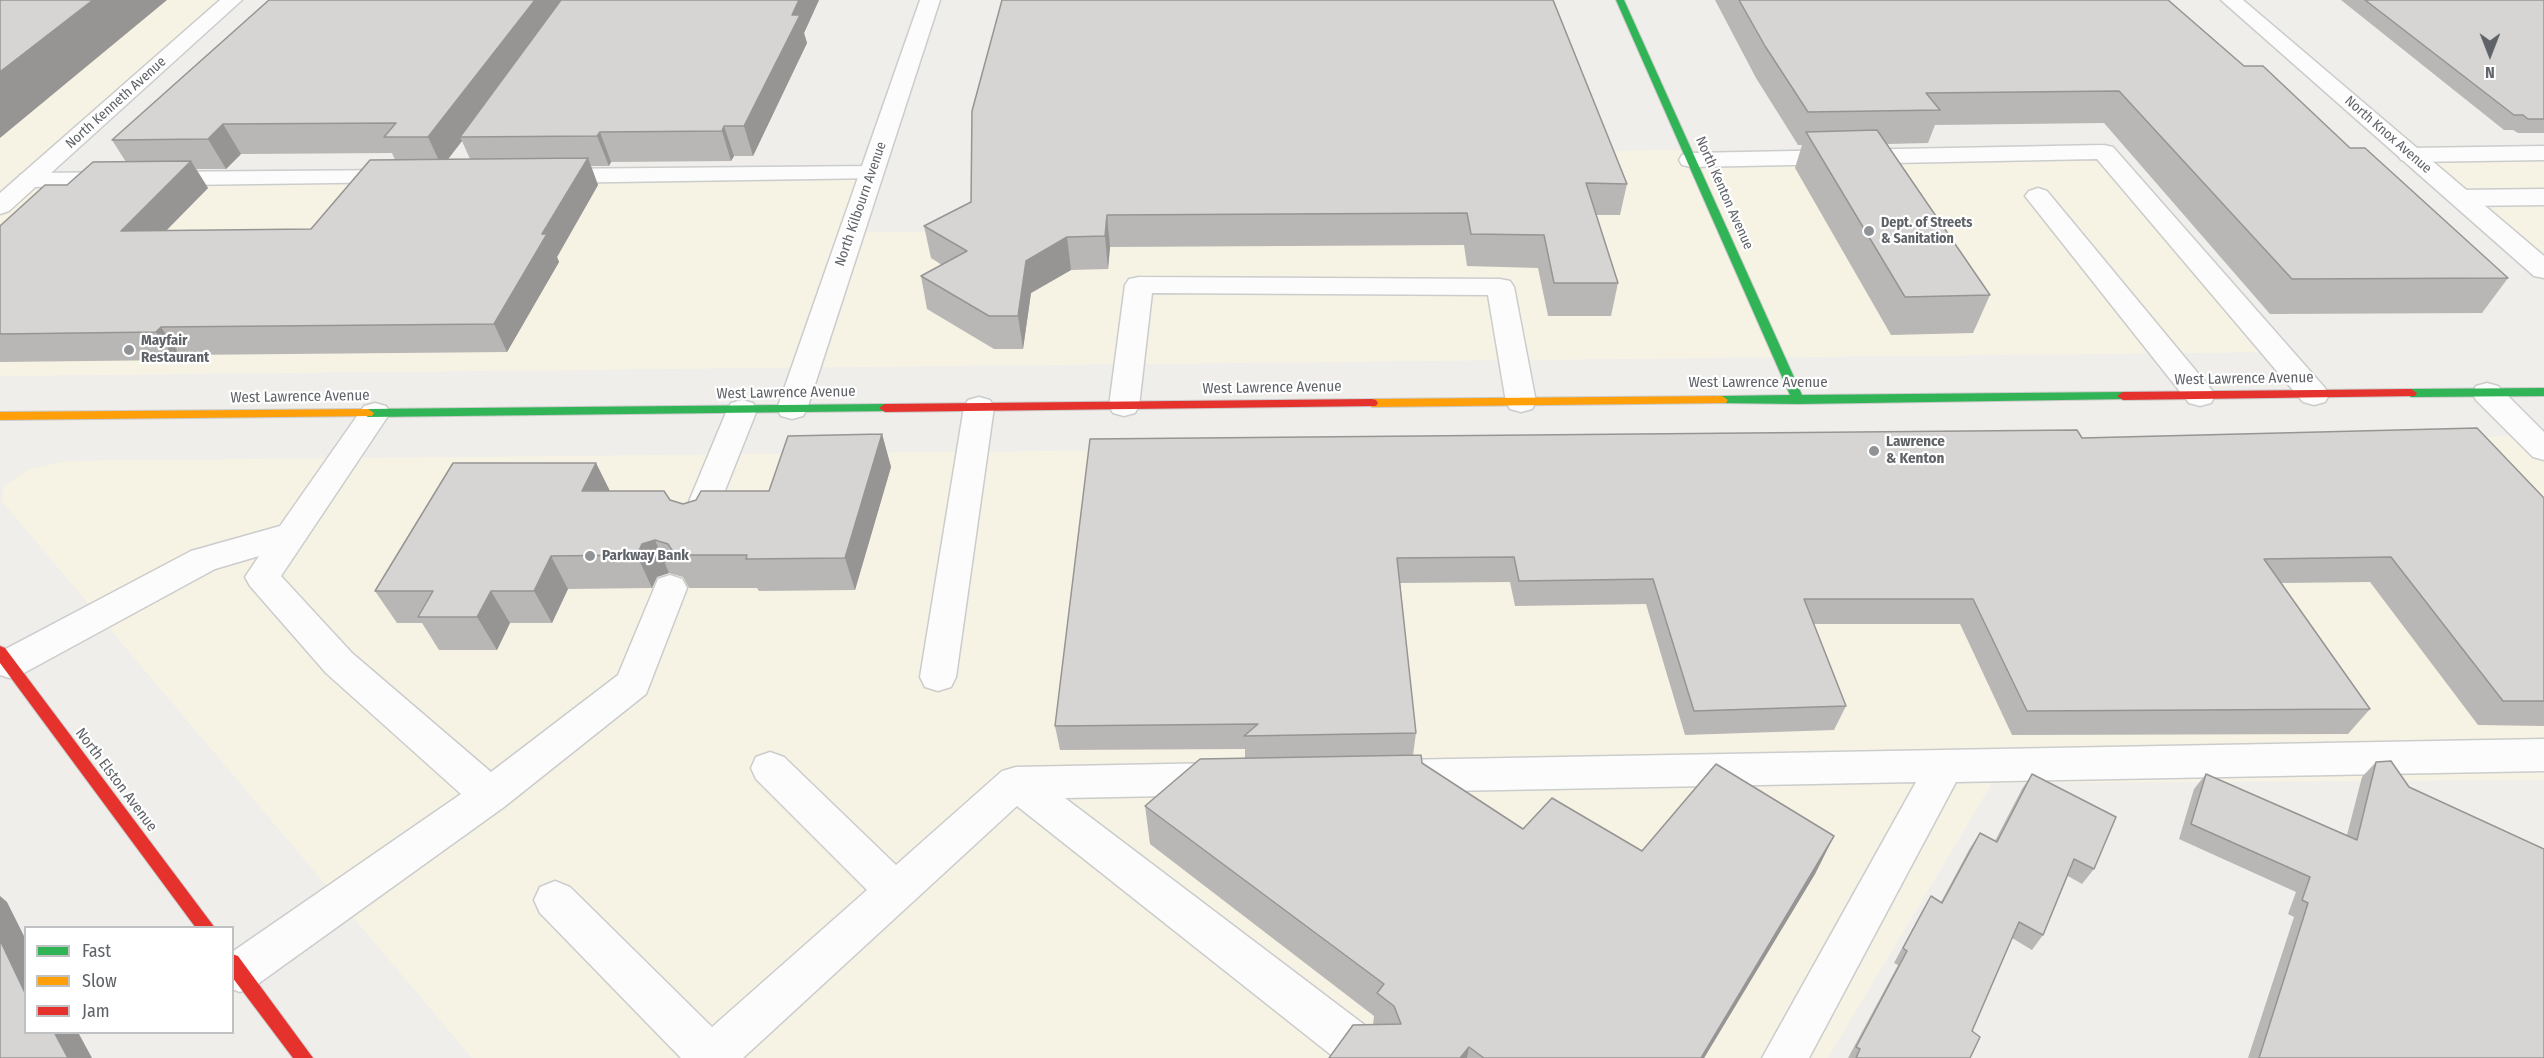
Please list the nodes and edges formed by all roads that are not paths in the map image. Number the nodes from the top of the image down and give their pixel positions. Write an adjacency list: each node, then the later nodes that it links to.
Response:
1 (232, 0): 11 (street, North Kenneth Avenue)
2 (930, 0): 8 (street, North Kilbourn Avenue)
3 (1620, 0): 7 (main road, North Kenton Avenue)
4 (2231, 0): 6 (street, North Knox Avenue)
5 (2544, 153): 6 (street)
6 (2410, 155): 14 (street, North Knox Avenue)
7 (1691, 160): 19 (street); 21 (main road, North Kenton Avenue)
8 (871, 173): 9 (street); 25 (street, North Kilbourn Avenue)
9 (521, 176)
10 (427, 177): 11 (street)
11 (29, 180): 15 (street, North Kenneth Avenue)
12 (2038, 196): 20 (street)
13 (2544, 197): 14 (street)
14 (2461, 198): 16 (street, North Knox Avenue)
15 (0, 206)
16 (2544, 270)
17 (2544, 392): 18 (main road, West Lawrence Avenue)
18 (2487, 393): 19 (main road, West Lawrence Avenue); 29 (street)
19 (2314, 394): 20 (main road, West Lawrence Avenue)
20 (2200, 396): 21 (main road, West Lawrence Avenue)
21 (1798, 400): 22 (main road, West Lawrence Avenue)
22 (1521, 402): 23 (main road, West Lawrence Avenue); 23 (street)
23 (1124, 406): 24 (main road, West Lawrence Avenue)
24 (979, 407): 25 (main road, West Lawrence Avenue); 34 (street)
25 (792, 409): 26 (main road, West Lawrence Avenue)
26 (742, 410): 27 (main road, West Lawrence Avenue); 30 (street)
27 (375, 413): 28 (main road, West Lawrence Avenue); 31 (street)
28 (0, 416)
29 (2544, 450)
30 (696, 523)
31 (292, 534): 33 (street); 41 (street)
32 (670, 588): 41 (street)
33 (4, 658): 44 (main road, North Elston Avenue)
34 (938, 677)
35 (2544, 755): 36 (street)
36 (1945, 766): 38 (street); 49 (street)
37 (770, 768): 42 (street)
38 (1361, 776)
39 (1254, 778): 40 (street)
40 (1016, 783): 42 (street); 48 (street)
41 (490, 795): 45 (street)
42 (895, 891): 47 (street)
43 (555, 900): 47 (street)
44 (206, 926)
45 (236, 967): 46 (main road)
46 (304, 1058)
47 (711, 1058)
48 (1371, 1058)
49 (1785, 1058)

